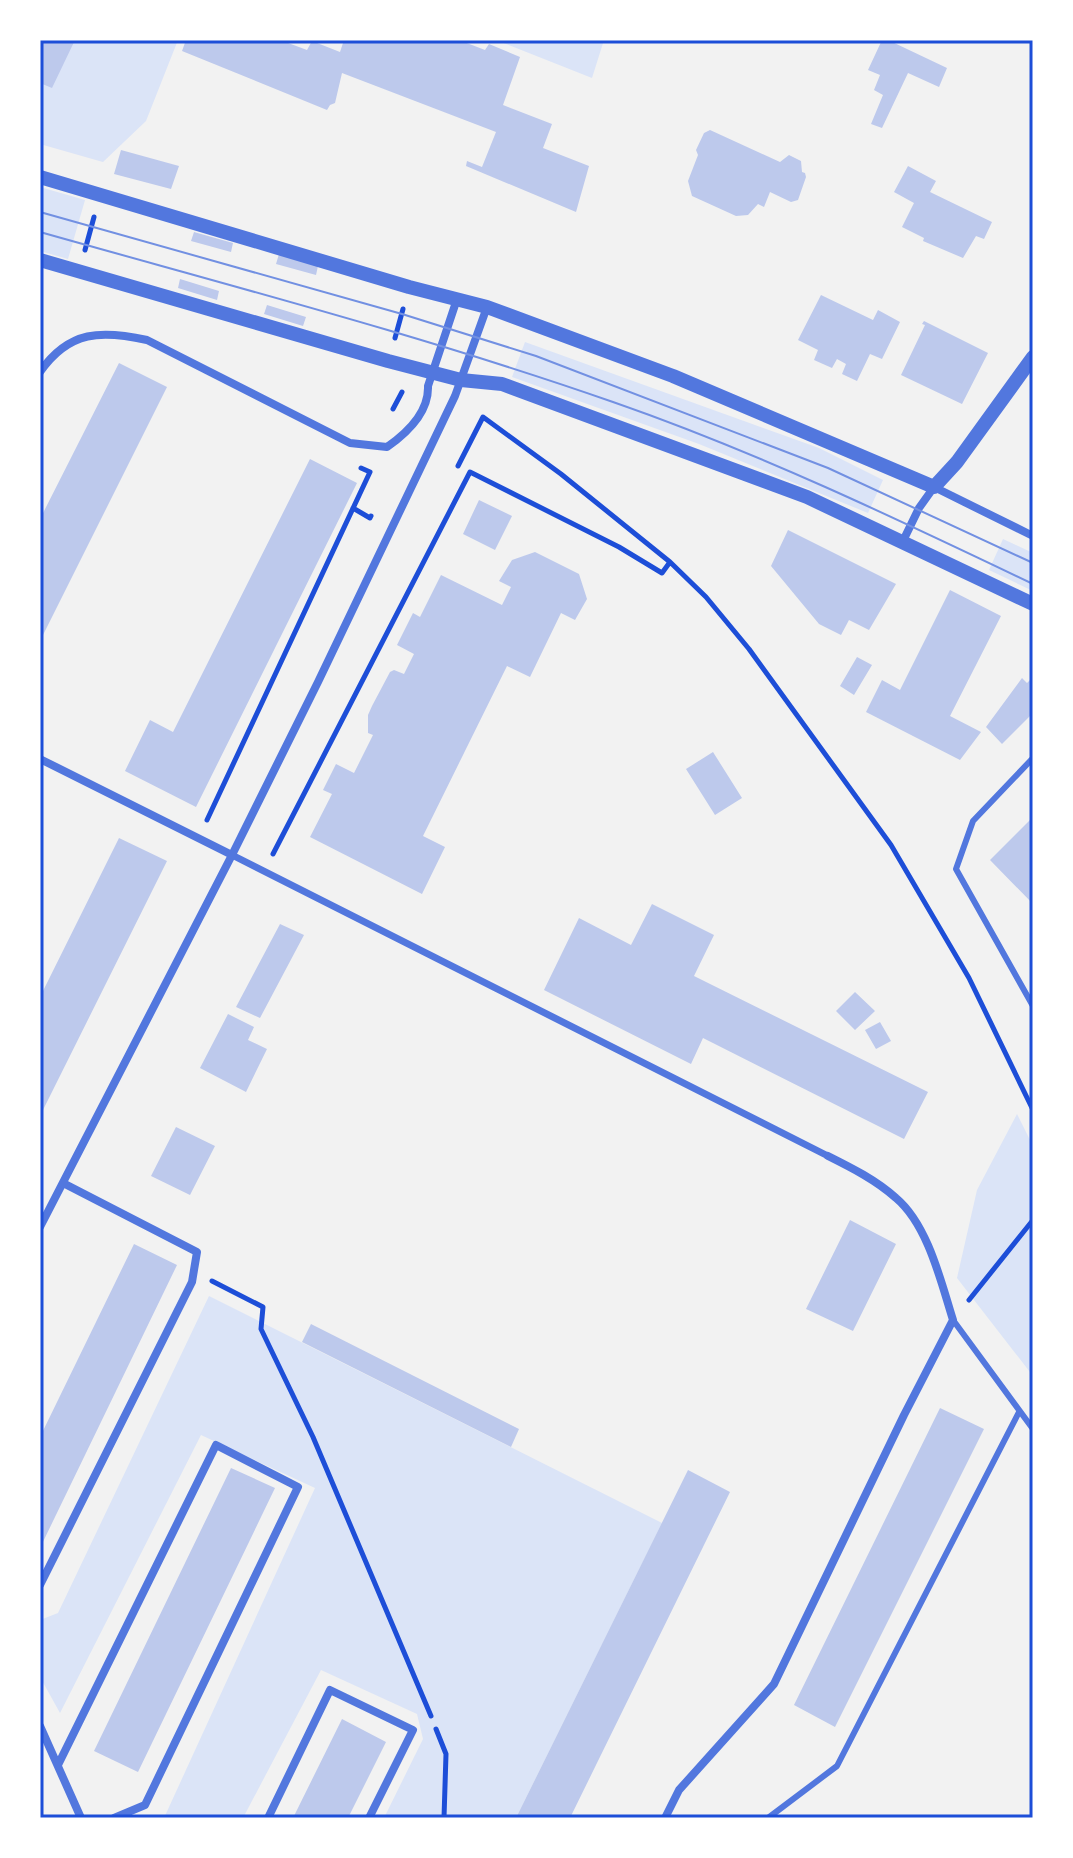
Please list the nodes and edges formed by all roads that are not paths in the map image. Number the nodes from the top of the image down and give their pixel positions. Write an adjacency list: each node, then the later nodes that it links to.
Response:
1 (40, 177): 3 (street)
2 (40, 260): 7 (street)
3 (457, 299): 4 (street); 7 (street)
4 (487, 307): 8 (street); 9 (street)
5 (1033, 357): 9 (street)
6 (40, 372): 7 (street)
7 (433, 373): 8 (street)
8 (461, 380): 11 (street); 15 (street)
9 (934, 487): 10 (street); 11 (street)
10 (1033, 536)
11 (903, 541): 12 (street)
12 (1033, 604)
13 (1033, 758): 16 (lane)
14 (40, 759): 15 (street)
15 (232, 855): 17 (street); 18 (street)
16 (1033, 1006)
17 (828, 1156): 20 (street)
18 (63, 1183): 19 (street); 23 (street)
19 (40, 1227)
20 (953, 1320): 21 (lane); 30 (street)
21 (1019, 1412): 22 (lane); 31 (lane)
22 (1033, 1429)
23 (40, 1585)
24 (40, 1726): 25 (street)
25 (58, 1765): 26 (street); 27 (street)
26 (81, 1818)
27 (114, 1818)
28 (268, 1818): 29 (street)
29 (369, 1818)
30 (665, 1818)
31 (768, 1818)

